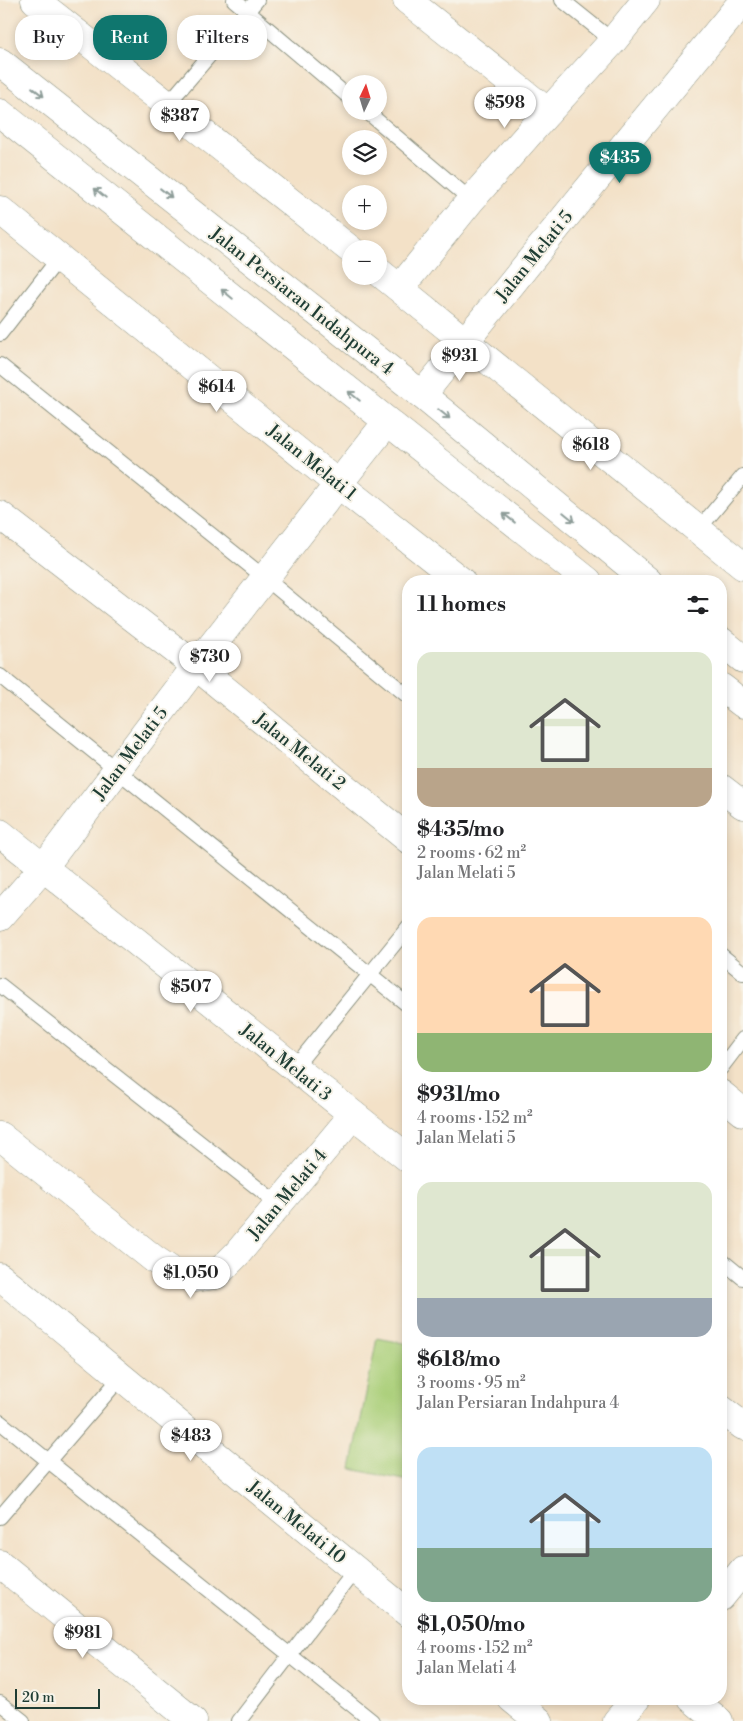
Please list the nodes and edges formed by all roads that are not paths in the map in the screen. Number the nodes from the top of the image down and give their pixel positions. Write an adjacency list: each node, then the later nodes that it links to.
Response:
1 (35, 0): 11 (street)
2 (234, 0): 7 (lane)
3 (406, 0): 12 (street)
4 (562, 0): 8 (lane)
5 (646, 0): 8 (street)
6 (743, 0): 22 (street, Jalan Melati 5)
7 (252, 5): 10 (lane); 11 (lane)
8 (613, 41): 12 (street)
9 (0, 62): 24 (street, Jalan Persiaran Indahpura 4, one-way to 24)
10 (342, 90)
11 (167, 105): 17 (street)
12 (548, 112): 15 (street)
13 (0, 113): 25 (street, one-way to 13)
14 (377, 120): 15 (lane)
15 (471, 200): 20 (street)
16 (0, 210): 18 (street, Jalan Melati 1)
17 (342, 243)
18 (59, 258): 21 (lane); 27 (street, Jalan Melati 1)
19 (387, 278): 20 (street)
20 (400, 288): 22 (street)
21 (0, 334)
22 (465, 342): 24 (street, Jalan Melati 5); 29 (street)
23 (0, 365): 34 (lane)
24 (422, 395): 33 (street, Jalan Persiaran Indahpura 4, one-way to 33)
25 (387, 422): 27 (street, Jalan Melati 5); 32 (street, one-way to 25)
26 (743, 476): 29 (lane)
27 (338, 484): 31 (street, Jalan Melati 1); 34 (street, Jalan Melati 5)
28 (0, 515): 37 (street, Jalan Melati 2)
29 (698, 530): 30 (street)
30 (743, 566)
31 (453, 575)
32 (580, 575)
33 (641, 575)
34 (265, 578): 37 (street, Jalan Melati 5); 39 (lane)
35 (727, 647): 36 (street)
36 (743, 659)
37 (196, 666): 42 (street, Jalan Melati 5); 46 (street, Jalan Melati 2)
38 (0, 676): 42 (lane)
39 (402, 691)
40 (727, 692): 41 (street)
41 (743, 704)
42 (117, 771): 47 (street, Jalan Melati 5); 52 (lane)
43 (727, 793): 44 (street)
44 (743, 805)
45 (0, 833): 47 (street, Jalan Melati 3)
46 (402, 834)
47 (43, 868): 48 (street, Jalan Melati 5); 57 (street, Jalan Melati 3)
48 (0, 917)
49 (402, 934): 52 (lane)
50 (727, 960): 51 (lane)
51 (743, 973)
52 (369, 974): 54 (lane); 57 (lane)
53 (0, 985): 63 (lane)
54 (402, 1000)
55 (743, 1039): 56 (lane)
56 (727, 1060)
57 (294, 1068): 60 (street, Jalan Melati 3)
58 (727, 1099): 59 (street)
59 (743, 1112)
60 (353, 1115): 62 (street, Jalan Melati 3); 63 (street, Jalan Melati 4)
61 (0, 1136): 63 (street, Jalan Melati 4)
62 (402, 1154)
63 (278, 1204)
64 (727, 1265): 66 (lane)
65 (0, 1277): 67 (street, Jalan Melati 10)
66 (743, 1278)
67 (121, 1377): 71 (lane); 74 (street, Jalan Melati 10)
68 (727, 1414): 70 (street)
69 (0, 1422): 71 (lane)
70 (743, 1426)
71 (48, 1461): 72 (lane); 76 (lane)
72 (0, 1517)
73 (0, 1564): 82 (street)
74 (355, 1570): 75 (street, Jalan Melati 10); 76 (lane)
75 (402, 1608)
76 (289, 1655): 83 (lane); 84 (lane)
77 (0, 1703): 81 (lane)
78 (519, 1705): 85 (street)
79 (631, 1705): 86 (street)
80 (699, 1705): 87 (street)
81 (23, 1721)
82 (193, 1721)
83 (239, 1721)
84 (372, 1721)
85 (539, 1721)
86 (617, 1721)
87 (719, 1721)

